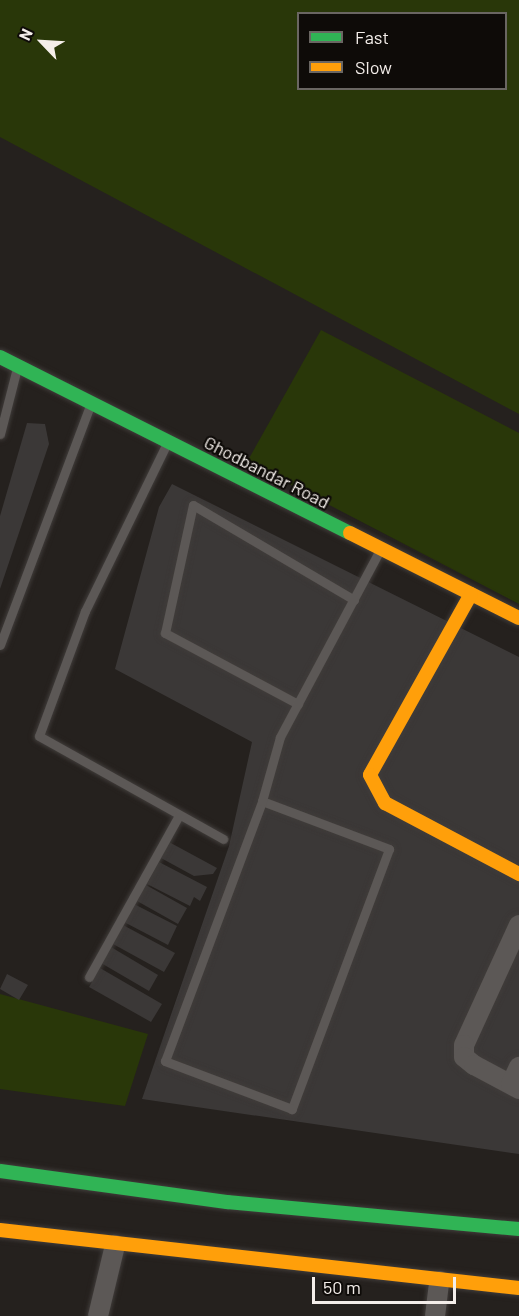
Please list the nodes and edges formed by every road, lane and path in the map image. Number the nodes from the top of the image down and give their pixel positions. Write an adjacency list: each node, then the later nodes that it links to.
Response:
1 (0, 357): 2 (street, Ghodbandar Road)
2 (18, 365): 3 (street, Ghodbandar Road); 4 (lane)
3 (91, 403): 5 (street, Ghodbandar Road); 10 (lane)
4 (0, 434)
5 (168, 441): 6 (street, Ghodbandar Road); 13 (lane)
6 (380, 549): 7 (street, Ghodbandar Road); 8 (lane)
7 (471, 594): 9 (street, Ghodbandar Road); 15 (street)
8 (354, 600): 11 (lane); 11 (lane)
9 (519, 618)
10 (0, 645)
11 (298, 704): 12 (lane)
12 (262, 801): 12 (lane)
13 (179, 815): 14 (lane); 17 (lane)
14 (223, 839)
15 (519, 874)
16 (519, 925): 18 (street)
17 (89, 977)
18 (516, 1080)
19 (0, 1171): 20 (street)
20 (519, 1229)
21 (0, 1230): 22 (street)
22 (115, 1245): 23 (street); 25 (street)
23 (439, 1281): 24 (street); 26 (street)
24 (519, 1288)
25 (98, 1316)
26 (435, 1316)

